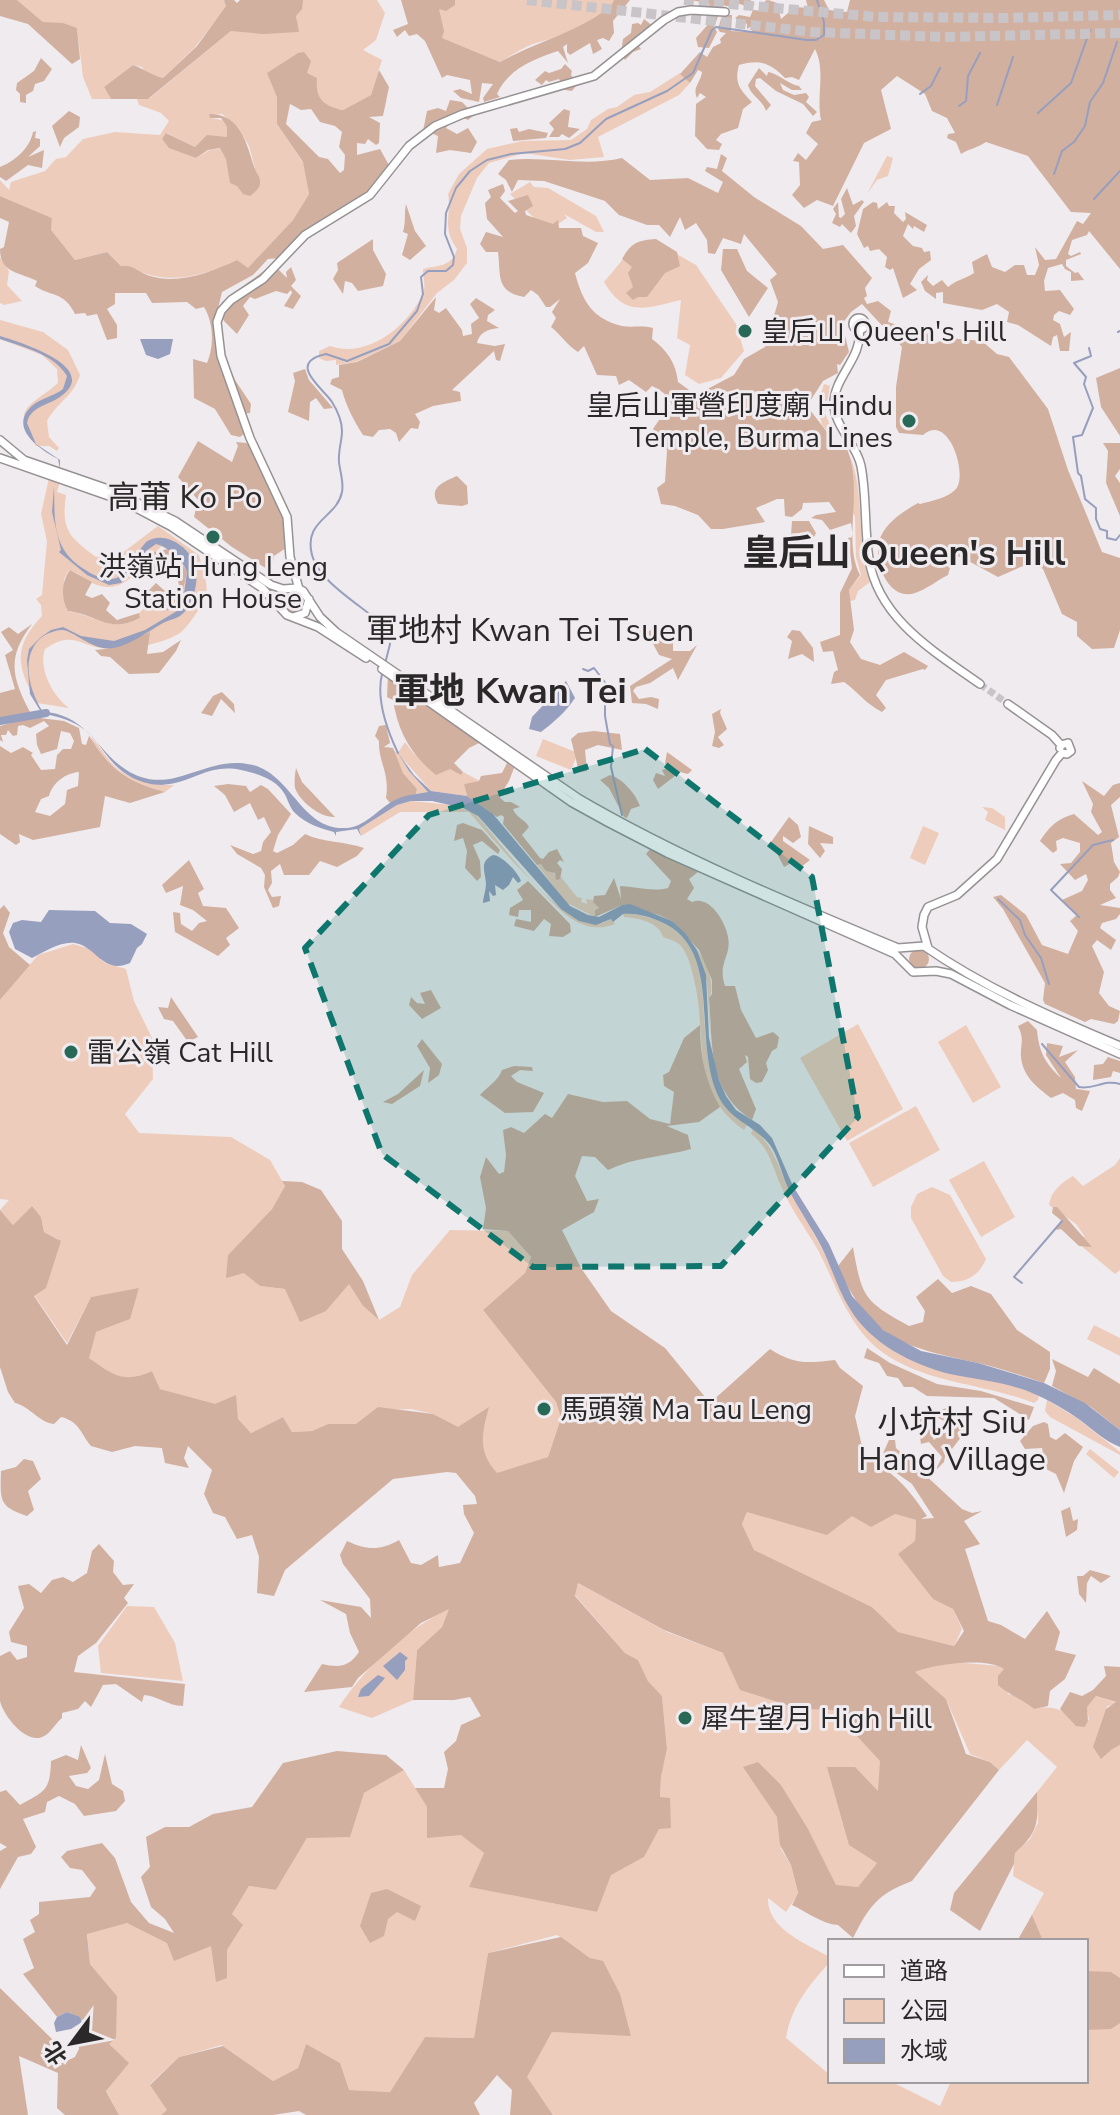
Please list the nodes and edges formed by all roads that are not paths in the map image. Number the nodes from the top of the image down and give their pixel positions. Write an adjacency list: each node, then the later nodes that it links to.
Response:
1 (725, 12): 9 (main road)
2 (859, 330): 15 (main road)
3 (0, 440): 4 (main road); 6 (main road)
4 (0, 448)
5 (0, 458): 6 (main road)
6 (54, 473): 7 (main road)
7 (68, 478): 8 (main road); 11 (main road)
8 (289, 589): 9 (main road); 11 (main road)
9 (299, 589): 10 (main road)
10 (308, 597): 12 (main road); 13 (main road)
11 (282, 609): 12 (main road)
12 (293, 617): 13 (main road)
13 (380, 665): 14 (main road)
14 (392, 673): 18 (main road); 20 (main road)
15 (980, 684)
16 (1008, 704): 17 (main road)
17 (923, 932): 18 (main road); 19 (main road)
18 (912, 947): 19 (main road); 20 (main road)
19 (930, 950): 21 (main road); 22 (main road)
20 (905, 962): 21 (main road)
21 (927, 971): 23 (main road)
22 (1120, 1046)
23 (1120, 1054)

